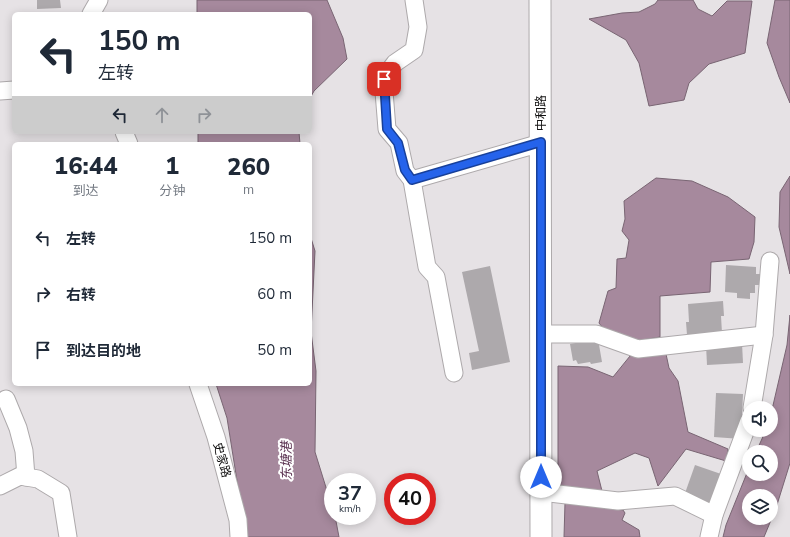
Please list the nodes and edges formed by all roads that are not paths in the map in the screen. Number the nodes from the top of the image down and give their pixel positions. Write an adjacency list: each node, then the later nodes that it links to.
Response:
1 (99, 0): 4 (street)
2 (414, 0): 8 (street)
3 (540, 0): 7 (street, 中和路)
4 (92, 12)
5 (12, 90): 6 (street)
6 (0, 91)
7 (541, 142): 8 (street); 10 (street, 中和路)
8 (412, 180): 12 (street)
9 (770, 261): 11 (street)
10 (540, 334): 11 (street); 19 (street, 中和路)
11 (764, 335): 15 (street)
12 (454, 373)
13 (199, 386): 22 (street, 史家路)
14 (6, 399): 17 (street)
15 (753, 401)
16 (743, 437): 20 (street)
17 (26, 477): 18 (street); 21 (street)
18 (0, 486)
19 (541, 492): 20 (street); 23 (street, 中和路)
20 (714, 515): 24 (street)
21 (68, 537)
22 (239, 537)
23 (541, 537)
24 (709, 537)

